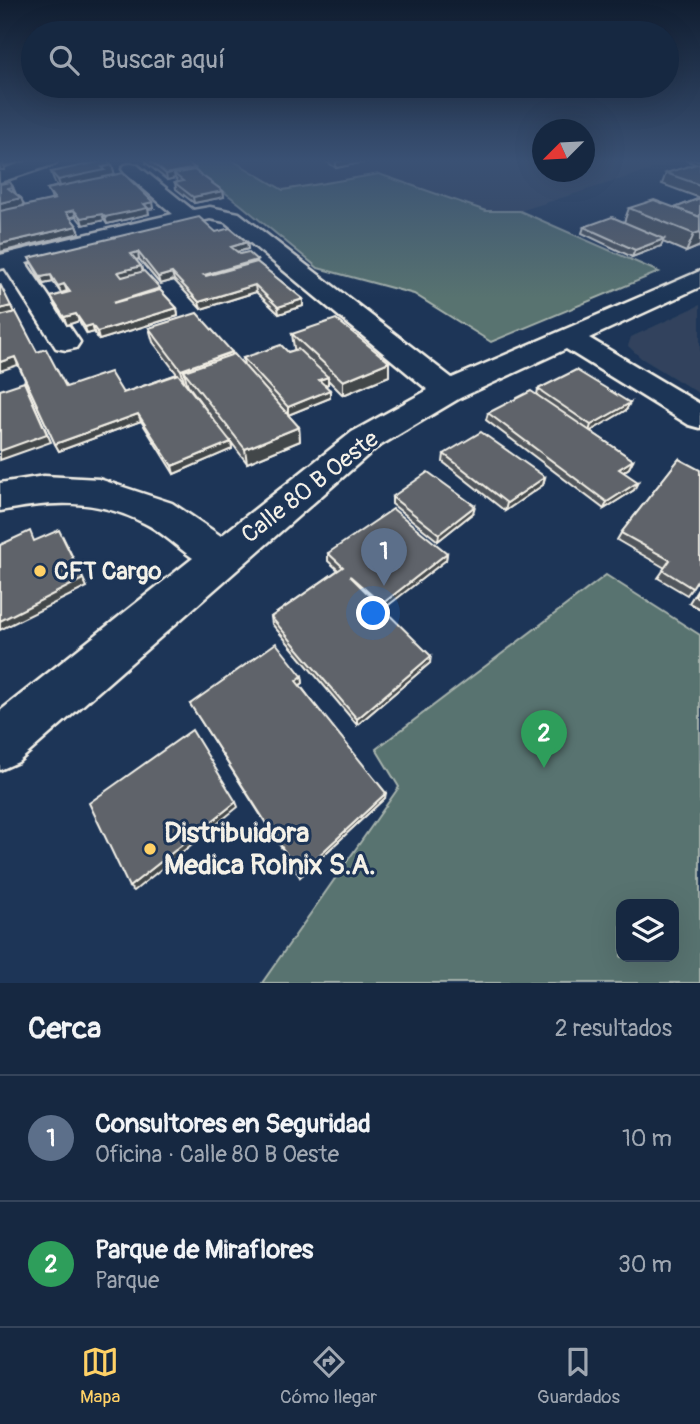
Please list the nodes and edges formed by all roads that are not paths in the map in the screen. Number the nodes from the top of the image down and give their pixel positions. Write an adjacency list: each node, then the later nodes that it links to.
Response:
1 (176, 206): 2 (street)
2 (189, 217): 3 (street); 7 (street)
3 (6, 261): 6 (street)
4 (700, 278): 5 (street, Calle 80 B Oeste)
5 (567, 337): 7 (street, Calle 80 B Oeste); 8 (street)
6 (66, 342)
7 (449, 391): 10 (street, Calle 80 B Oeste)
8 (700, 418)
9 (0, 497): 10 (street)
10 (222, 558): 11 (street, Calle 80 B Oeste)
11 (0, 744)

